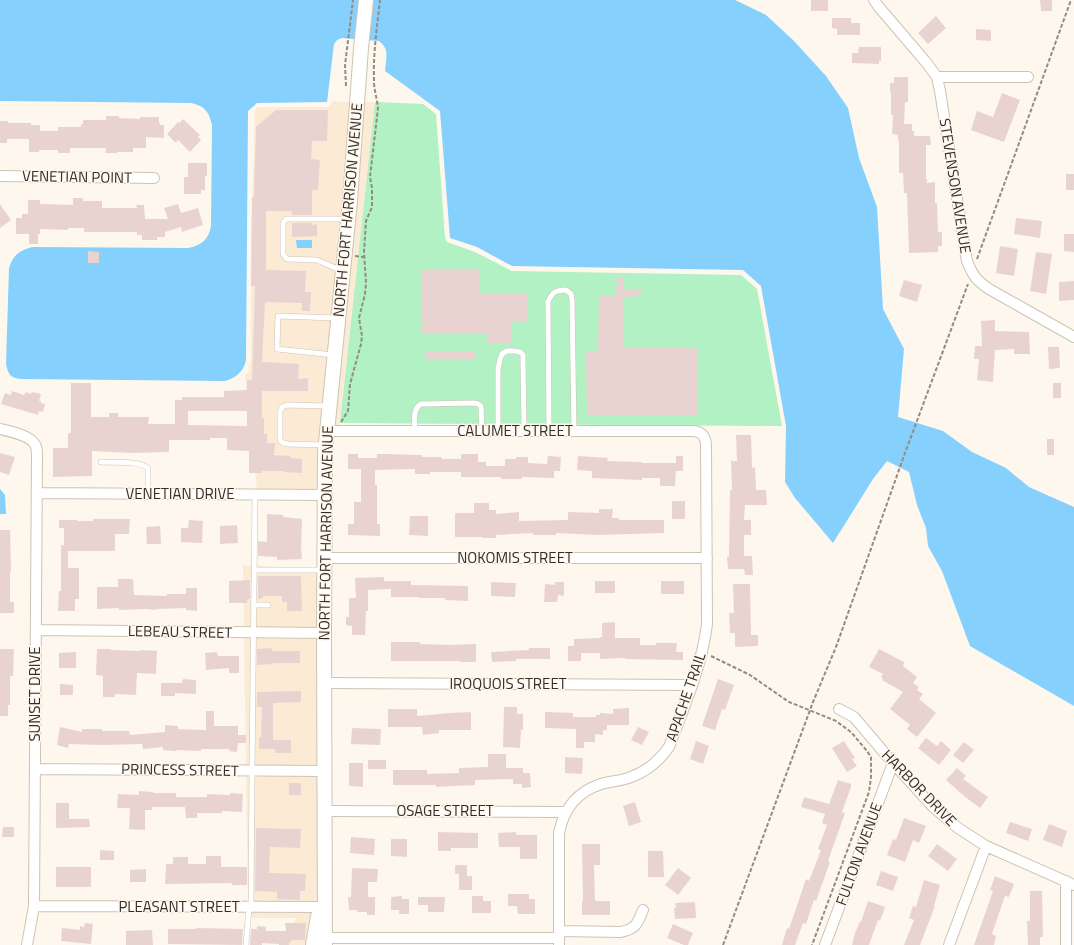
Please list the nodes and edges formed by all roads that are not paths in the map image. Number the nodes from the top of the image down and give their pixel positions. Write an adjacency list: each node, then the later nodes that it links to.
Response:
1 (366, 0): 7 (main road, NORTH FORT HARRISON AVENUE)
2 (874, 0): 3 (street, STEVENSON AVENUE)
3 (937, 77): 4 (street); 10 (street, STEVENSON AVENUE)
4 (1028, 77)
5 (0, 176): 6 (street, VENETIAN POINT)
6 (154, 178)
7 (348, 219): 8 (main road, NORTH FORT HARRISON AVENUE); 8 (lane)
8 (344, 271): 9 (main road, NORTH FORT HARRISON AVENUE)
9 (339, 318): 11 (main road, NORTH FORT HARRISON AVENUE); 11 (lane)
10 (1074, 337)
11 (335, 355): 12 (main road, NORTH FORT HARRISON AVENUE)
12 (330, 406): 21 (main road, NORTH FORT HARRISON AVENUE); 21 (lane)
13 (0, 428): 23 (street, SUNSET DRIVE)
14 (415, 431): 15 (street, CALUMET STREET); 15 (lane); 21 (street, CALUMET STREET)
15 (482, 431): 16 (street, CALUMET STREET)
16 (498, 431): 17 (street, CALUMET STREET); 17 (lane)
17 (524, 431): 18 (street, CALUMET STREET)
18 (549, 431): 19 (street, CALUMET STREET); 19 (lane)
19 (574, 431): 20 (street, CALUMET STREET)
20 (702, 434): 27 (street, APACHE TRAIL)
21 (330, 436): 26 (main road, NORTH FORT HARRISON AVENUE)
22 (102, 462): 24 (lane)
23 (37, 493): 24 (street, VENETIAN DRIVE); 32 (street, SUNSET DRIVE)
24 (148, 494): 25 (street, VENETIAN DRIVE)
25 (254, 494): 26 (street, VENETIAN DRIVE); 29 (lane)
26 (324, 495): 28 (main road, NORTH FORT HARRISON AVENUE)
27 (707, 558): 28 (street, NOKOMIS STREET); 36 (street, APACHE TRAIL)
28 (324, 564): 29 (lane); 34 (main road, NORTH FORT HARRISON AVENUE)
29 (254, 570): 30 (lane)
30 (253, 605): 31 (lane); 33 (lane)
31 (268, 605)
32 (36, 630): 33 (street, LEBEAU STREET); 39 (street, SUNSET DRIVE)
33 (253, 632): 34 (street, LEBEAU STREET); 40 (lane)
34 (324, 633): 35 (main road, NORTH FORT HARRISON AVENUE)
35 (324, 683): 36 (street, IROQUOIS STREET); 41 (main road, NORTH FORT HARRISON AVENUE)
36 (692, 685): 43 (street, APACHE TRAIL)
37 (839, 709): 38 (street, HARBOR DRIVE)
38 (893, 763): 44 (street, HARBOR DRIVE); 54 (street, FULTON AVENUE)
39 (35, 769): 40 (street, PRINCESS STREET); 46 (street, SUNSET DRIVE)
40 (252, 771): 41 (street, PRINCESS STREET); 47 (lane)
41 (324, 771): 42 (main road, NORTH FORT HARRISON AVENUE)
42 (324, 811): 43 (street, OSAGE STREET); 48 (main road, NORTH FORT HARRISON AVENUE)
43 (565, 812): 50 (street, APACHE TRAIL)
44 (986, 846): 45 (street, HARBOR DRIVE); 55 (street)
45 (1070, 883): 56 (street)
46 (34, 906): 47 (street, PLEASANT STREET); 52 (street, SUNSET DRIVE)
47 (250, 907): 48 (street, PLEASANT STREET); 53 (lane)
48 (325, 907): 51 (main road, NORTH FORT HARRISON AVENUE)
49 (643, 910): 50 (street)
50 (559, 938): 51 (street)
51 (321, 943)
52 (27, 945)
53 (246, 945)
54 (825, 945)
55 (949, 945)
56 (1066, 945)

